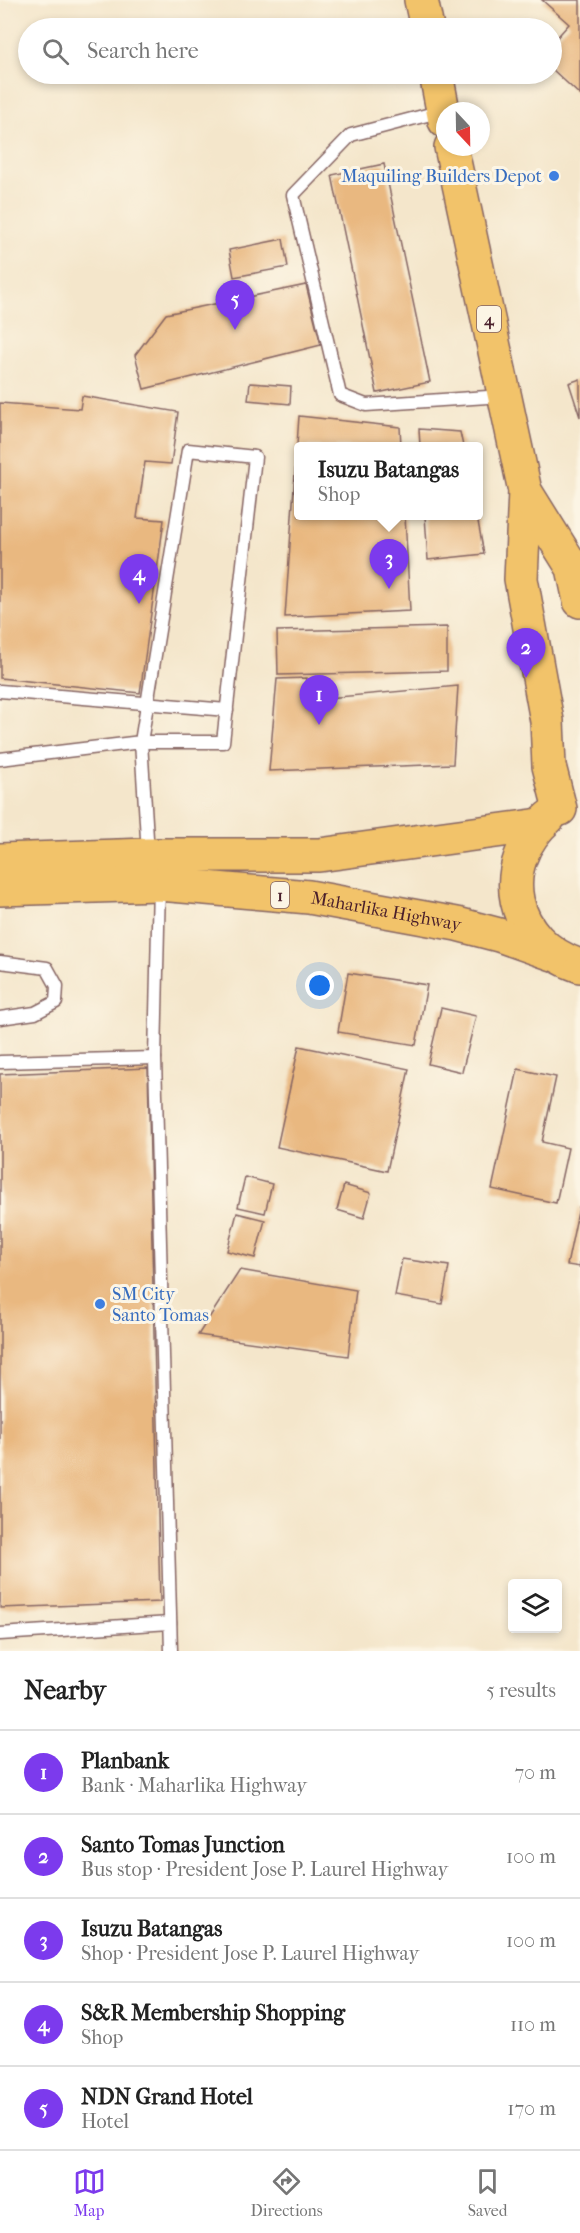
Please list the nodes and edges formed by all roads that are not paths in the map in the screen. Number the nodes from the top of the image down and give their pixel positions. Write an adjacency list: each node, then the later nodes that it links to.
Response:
1 (421, 0): 2 (highway)
2 (425, 18)
3 (438, 84): 4 (highway)
4 (441, 102)
5 (436, 118): 7 (lane)
6 (453, 156): 7 (highway, 4)
7 (506, 396): 8 (highway, 4)
8 (525, 491): 9 (highway, 4); 15 (highway, 4)
9 (580, 601)
10 (0, 691): 11 (lane)
11 (147, 703): 12 (lane); 12 (lane); 13 (lane)
12 (227, 710): 13 (lane)
13 (141, 742): 14 (lane); 17 (lane)
14 (0, 759)
15 (560, 812): 17 (highway, Maharlika Highway / 1); 19 (highway, 1)
16 (0, 860): 17 (highway, Maharlika Highway / 1)
17 (153, 869): 18 (highway, Maharlika Highway / 1); 19 (highway, Maharlika Highway / 1); 22 (lane)
18 (0, 889)
19 (566, 960)
20 (0, 962): 21 (lane)
21 (0, 1018)
22 (155, 1058): 23 (lane); 24 (lane)
23 (0, 1062)
24 (170, 1623): 25 (lane); 26 (lane)
25 (0, 1634)
26 (171, 1651)

